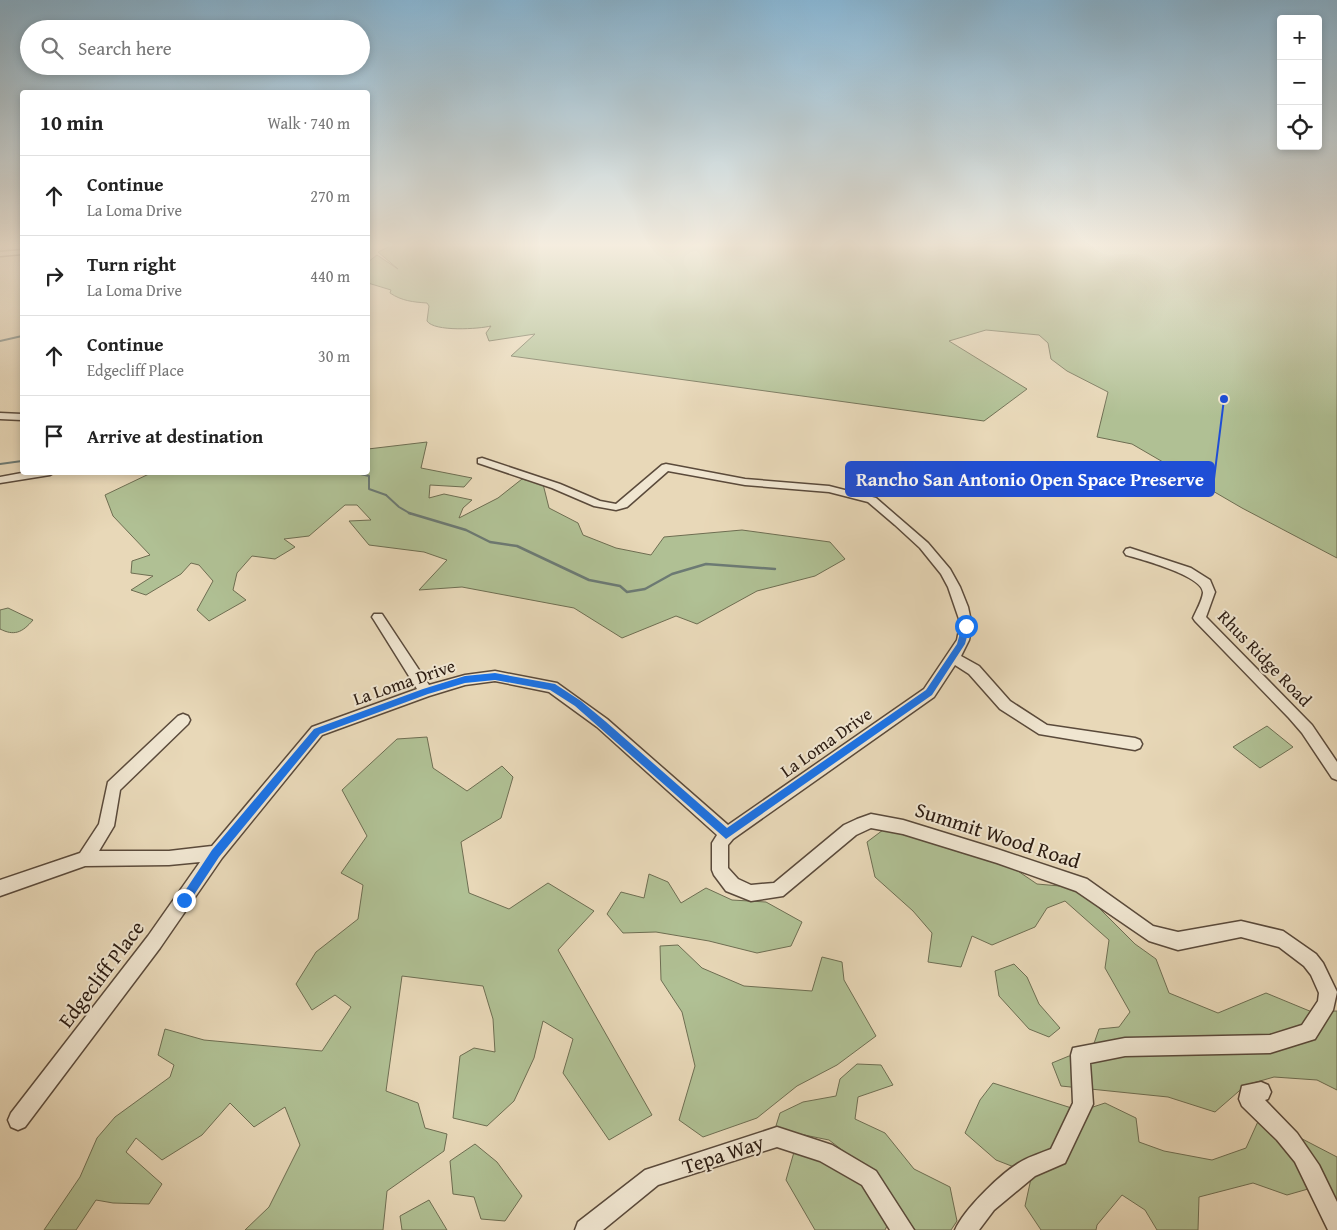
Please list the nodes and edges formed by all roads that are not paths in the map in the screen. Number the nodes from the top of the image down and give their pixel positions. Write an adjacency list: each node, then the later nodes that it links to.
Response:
1 (0, 416): 2 (street)
2 (20, 417)
3 (482, 461): 8 (street, La Loma Drive)
4 (31, 475): 5 (street)
5 (0, 480)
6 (1130, 552): 12 (street, Rhus Ridge Road)
7 (378, 617): 9 (street)
8 (952, 658): 11 (street); 13 (street, La Loma Drive)
9 (426, 691): 13 (street, La Loma Drive); 14 (street, La Loma Drive)
10 (183, 720): 15 (street)
11 (1135, 744)
12 (1337, 774)
13 (726, 834): 22 (street, Summit Wood Road)
14 (216, 853): 15 (street); 18 (street, Edgecliff Place)
15 (85, 858): 16 (street)
16 (0, 888)
17 (1261, 1092): 19 (street)
18 (18, 1120)
19 (1337, 1225)
20 (586, 1230): 21 (street, Tepa Way)
21 (903, 1230)
22 (966, 1230)

